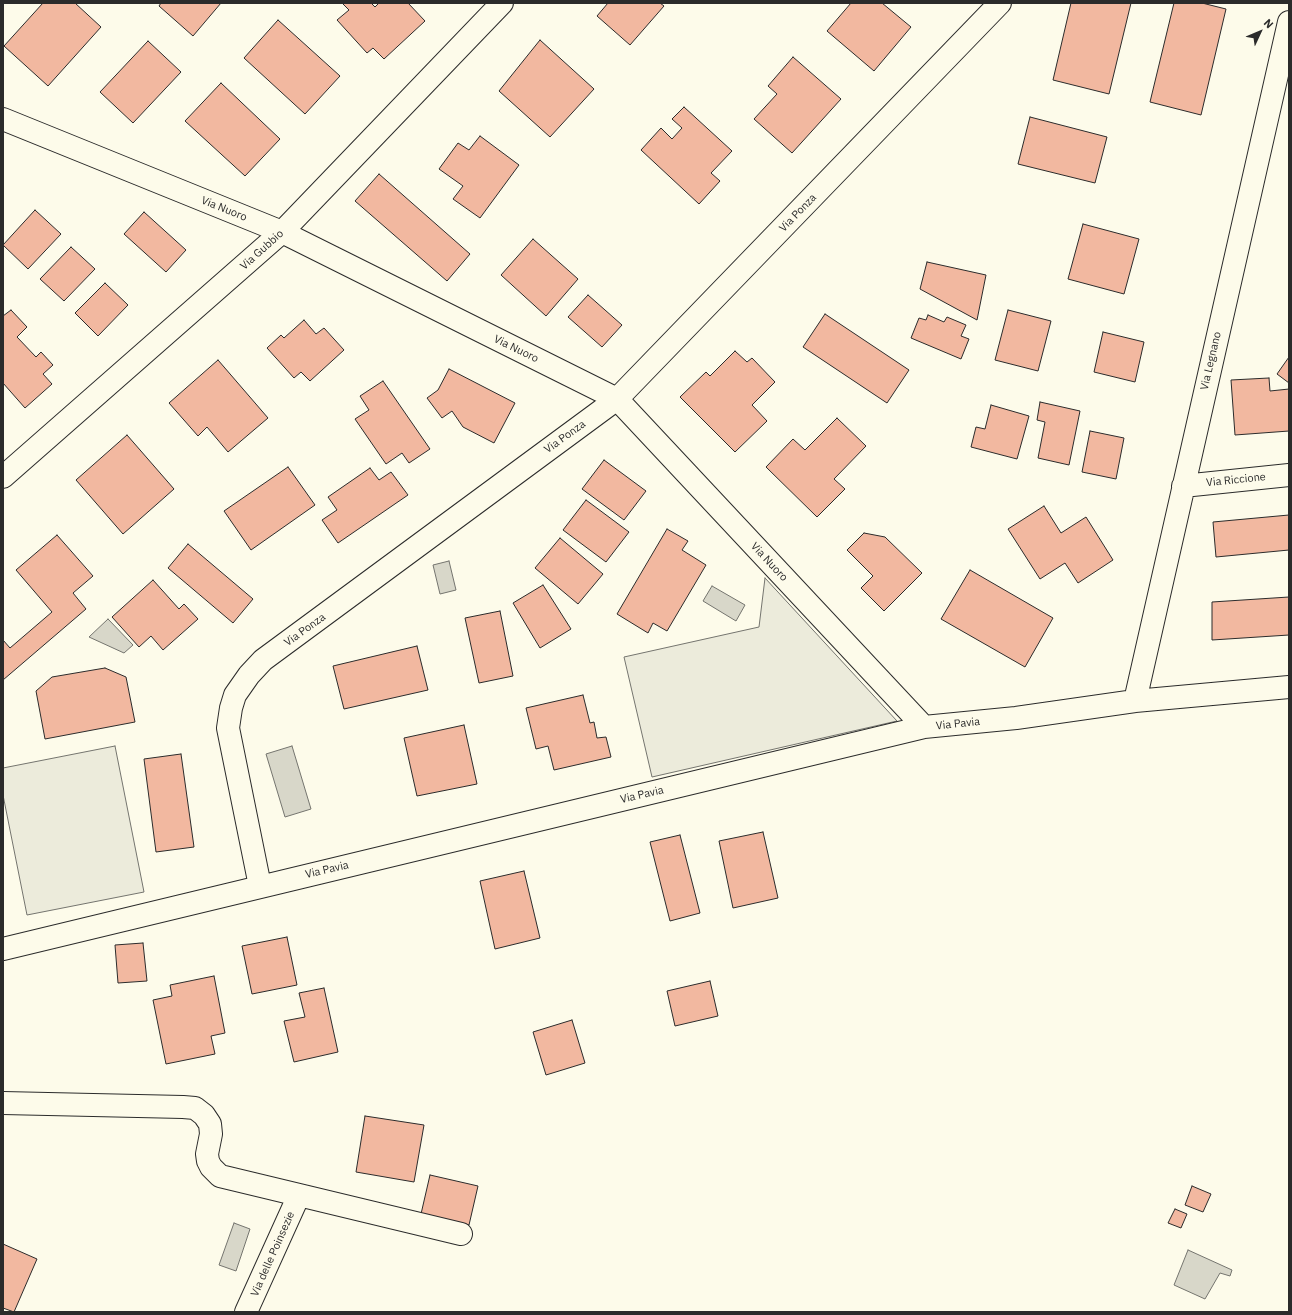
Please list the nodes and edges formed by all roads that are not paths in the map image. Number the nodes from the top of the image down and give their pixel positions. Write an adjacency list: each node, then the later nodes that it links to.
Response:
1 (502, 3): 6 (street, Via Gubbio)
2 (1000, 3): 7 (street, Via Ponza)
3 (1289, 22): 4 (street, Via Legnano)
4 (1286, 47): 10 (street, Via Legnano)
5 (3, 119): 6 (street, Via Nuoro)
6 (282, 232): 7 (street, Via Nuoro); 9 (street, Via Gubbio)
7 (617, 399): 13 (street, Via Nuoro); 14 (street, Via Ponza)
8 (1289, 475): 10 (street, Via Riccione)
9 (3, 477)
10 (1183, 486): 12 (street, Via Legnano)
11 (1289, 687): 12 (street, Via Pavia)
12 (1134, 701): 13 (street, Via Pavia)
13 (924, 727): 14 (street, Via Pavia)
14 (260, 886): 15 (street, Via Pavia)
15 (3, 949)
16 (3, 1103): 17 (street)
17 (299, 1196): 18 (street); 19 (street, Via delle Poinsezie)
18 (461, 1234)
19 (246, 1312)

